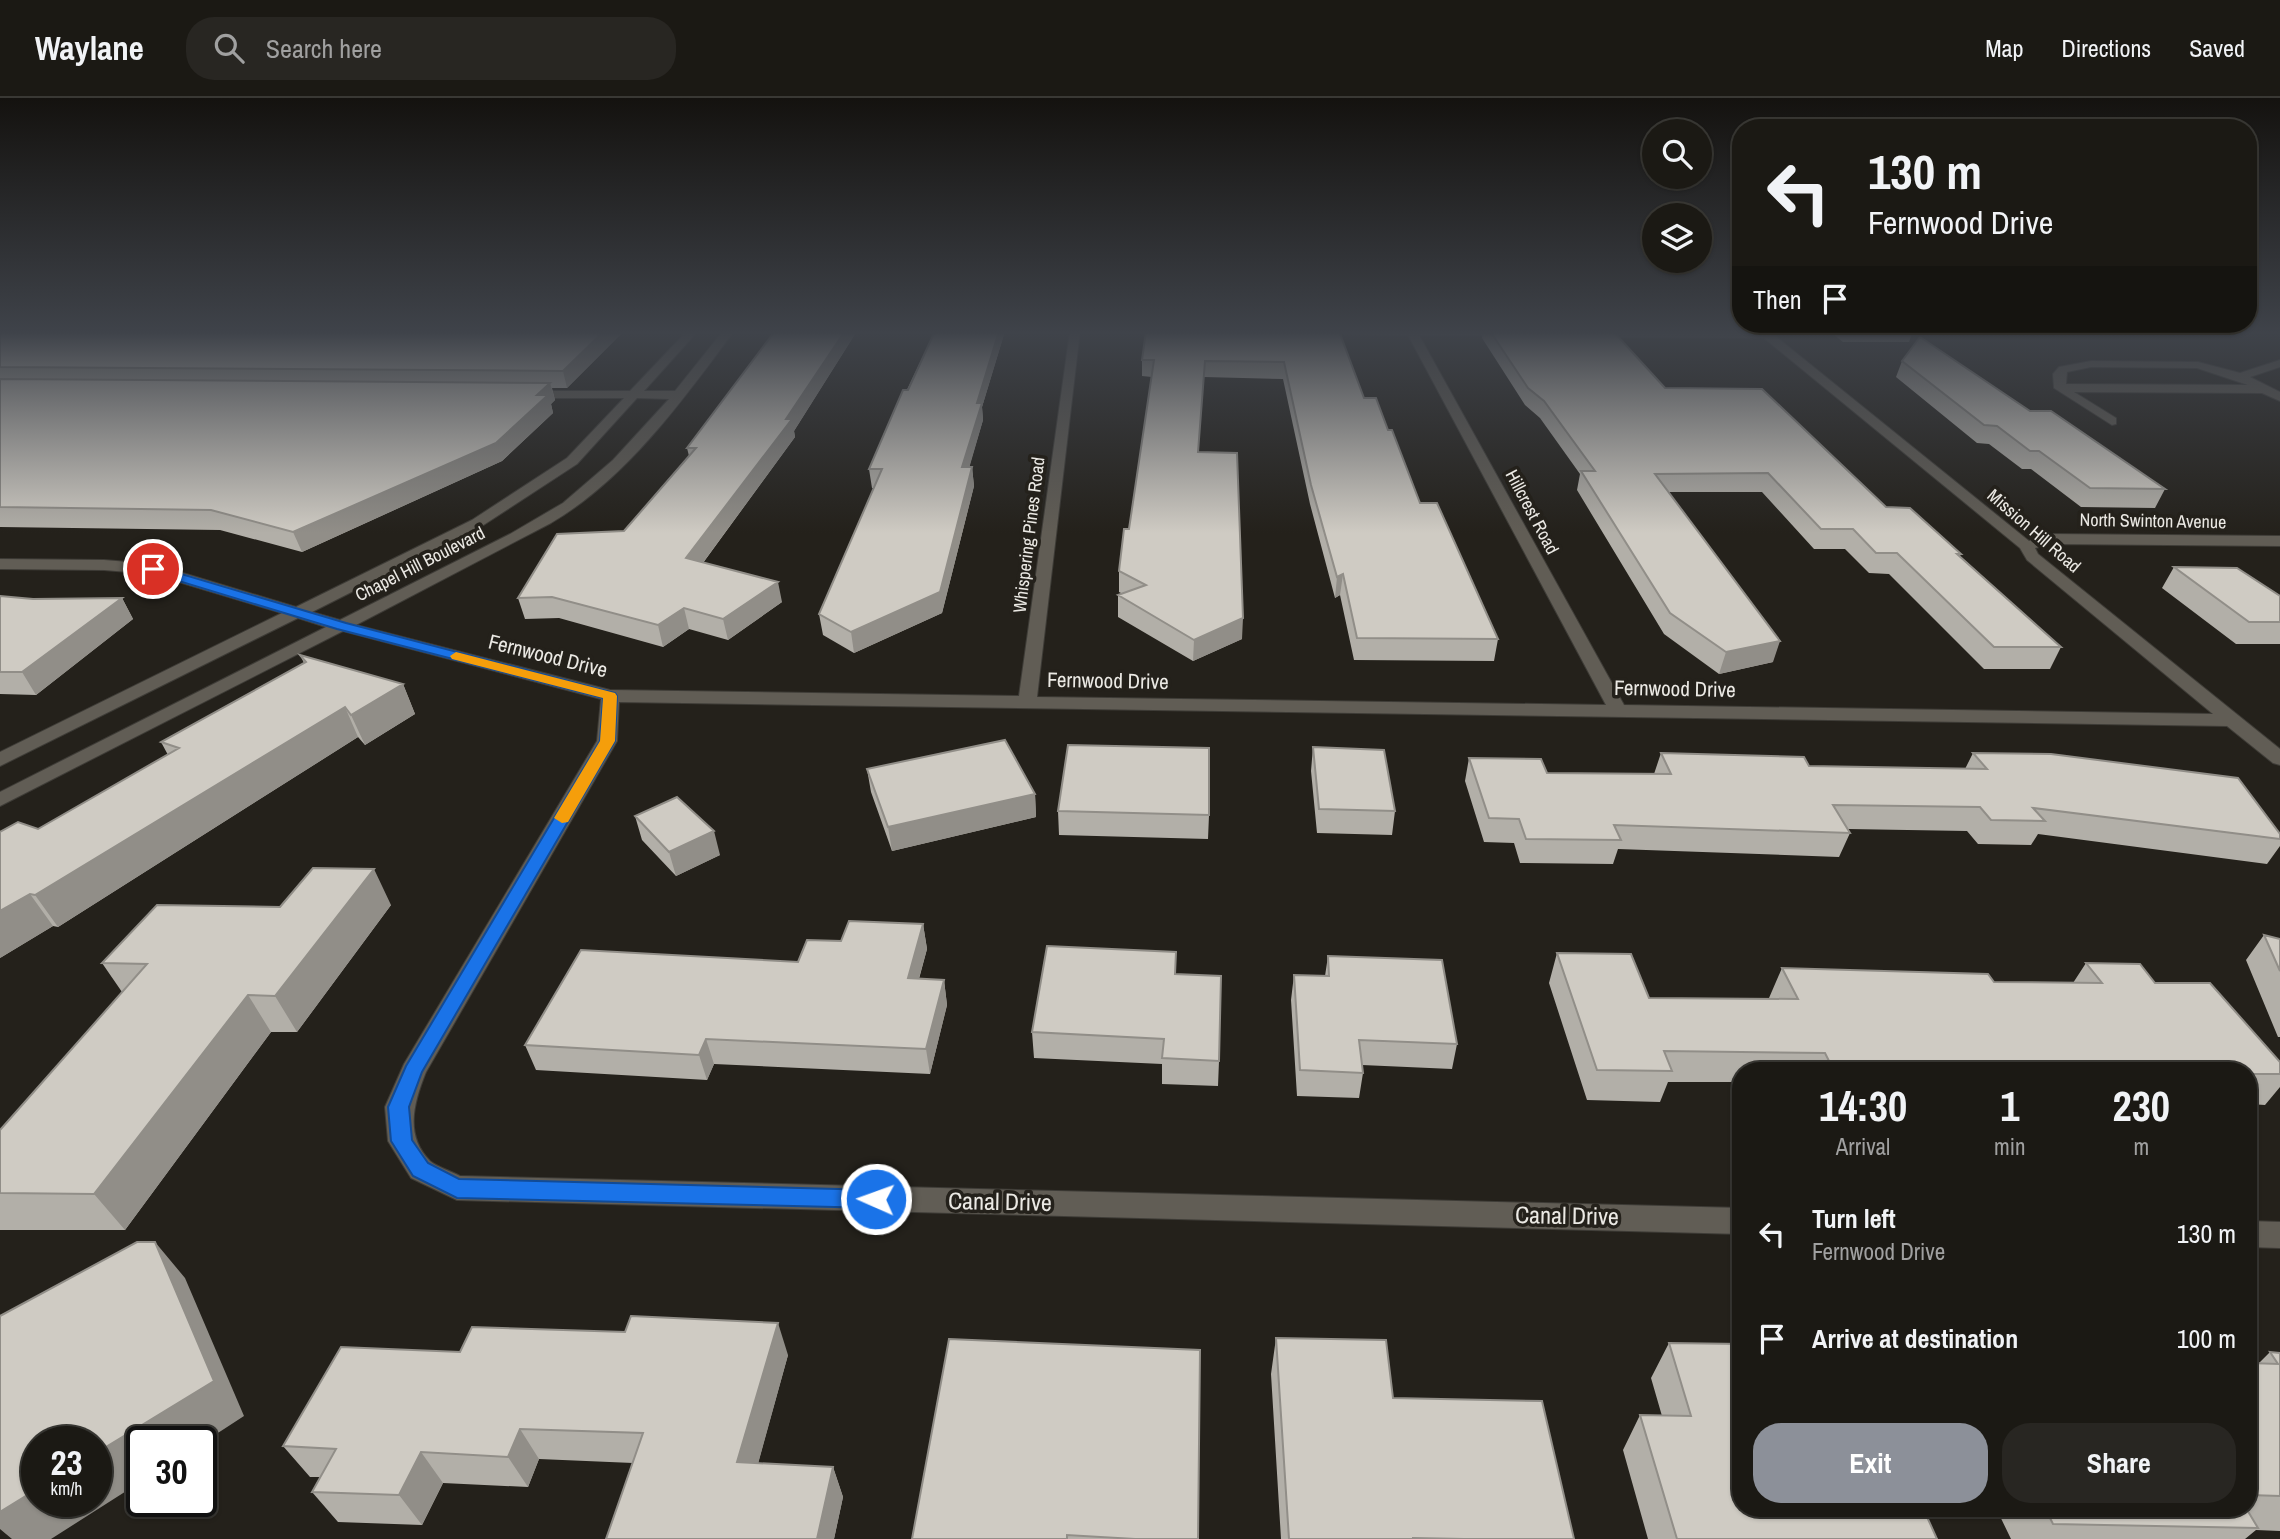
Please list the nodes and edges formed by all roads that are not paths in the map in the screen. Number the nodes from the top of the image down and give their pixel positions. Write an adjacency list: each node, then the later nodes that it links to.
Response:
1 (633, 398): 11 (street, Chapel Hill Boulevard)
2 (676, 398): 12 (street, Chapel Hill Boulevard)
3 (1066, 398): 14 (street, Whispering Pines Road)
4 (1448, 398): 15 (street, Hillcrest Road)
5 (1844, 398): 9 (street, Mission Hill Road)
6 (2076, 398): 7 (street)
7 (2112, 421)
8 (2280, 541): 9 (street, North Swinton Avenue)
9 (2026, 546): 16 (street, Mission Hill Road)
10 (0, 564): 11 (street, Fernwood Drive)
11 (299, 613): 12 (street, Fernwood Drive); 17 (street, Chapel Hill Boulevard)
12 (342, 626): 13 (street, Fernwood Drive); 19 (street, Chapel Hill Boulevard)
13 (610, 696): 14 (street, Fernwood Drive); 20 (street, Canal Drive)
14 (1027, 702): 15 (street, Fernwood Drive)
15 (1618, 711): 16 (street, Fernwood Drive)
16 (2232, 720): 18 (street, Mission Hill Road)
17 (0, 760)
18 (2280, 760)
19 (0, 800)
20 (1732, 1221)
21 (2257, 1234): 22 (street)
22 (2280, 1234)

